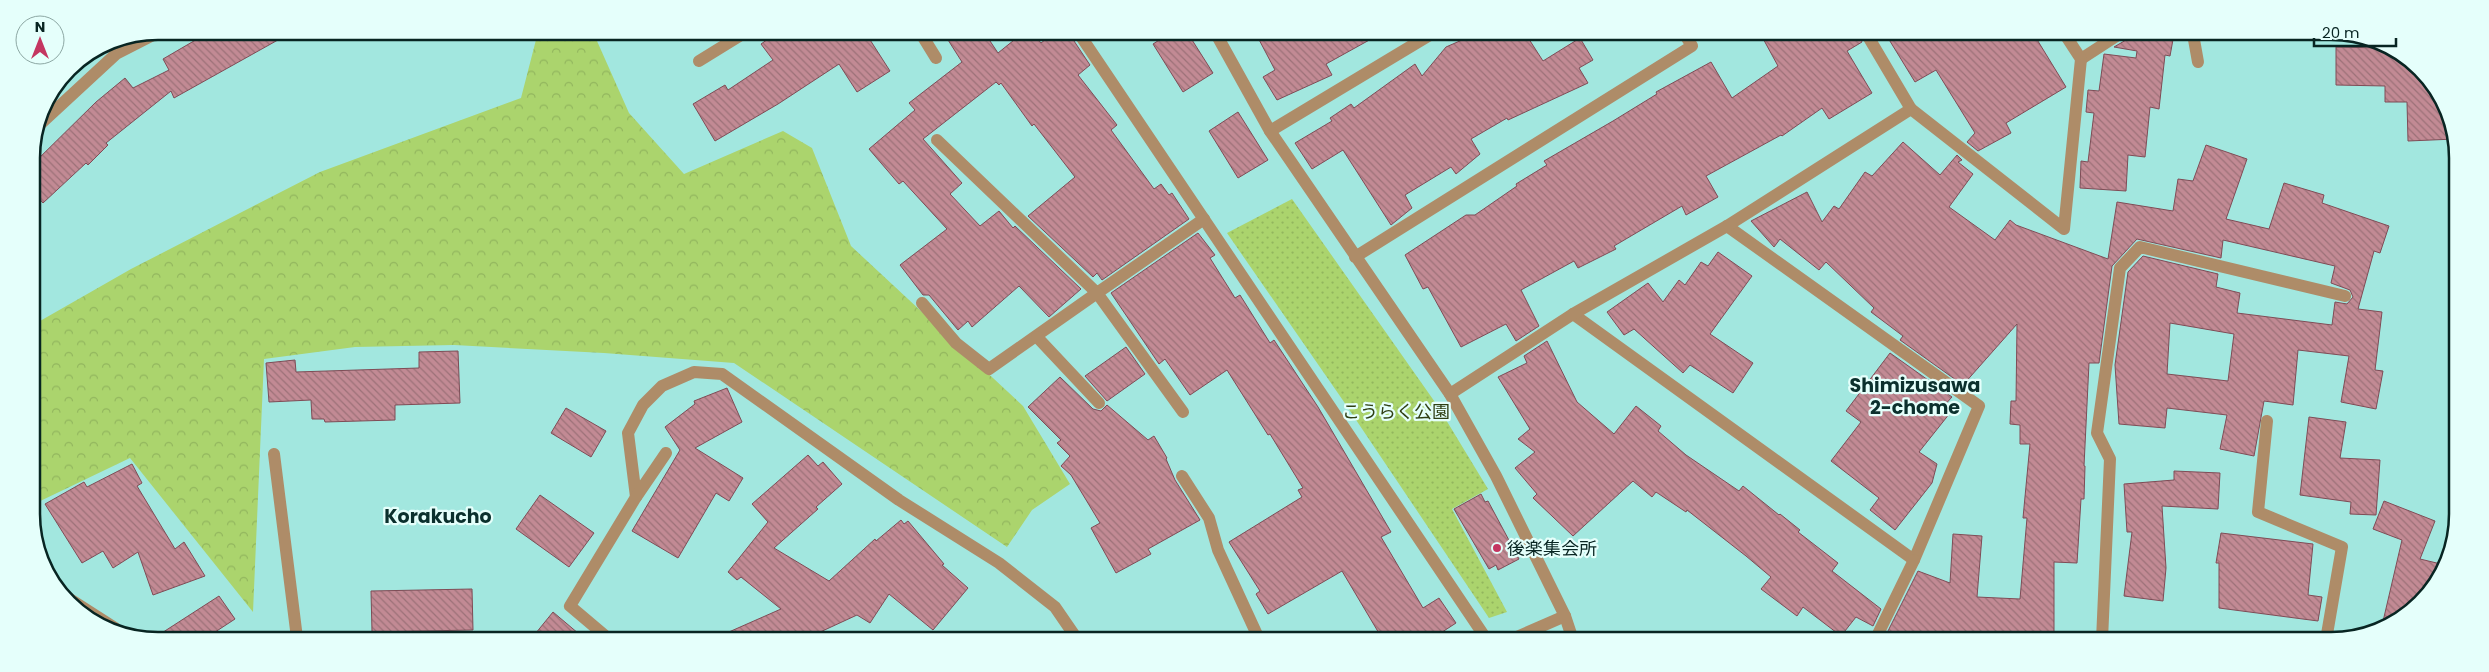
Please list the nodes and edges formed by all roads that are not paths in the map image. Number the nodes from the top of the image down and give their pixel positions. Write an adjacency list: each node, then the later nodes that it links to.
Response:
1 (733, 40): 14 (street)
2 (925, 40): 12 (street)
3 (1083, 40): 20 (street)
4 (1219, 40): 18 (street)
5 (1421, 40): 18 (street)
6 (1688, 40): 22 (street)
7 (1870, 40): 16 (street)
8 (2069, 40): 13 (street)
9 (2111, 40): 13 (street)
10 (2194, 40): 15 (street)
11 (141, 41): 17 (street)
12 (936, 58)
13 (2081, 59): 16 (street)
14 (699, 61)
15 (2198, 62)
16 (1911, 109): 21 (street)
17 (48, 117)
18 (1270, 131): 22 (street)
19 (937, 140): 23 (street)
20 (1204, 219): 23 (street); 42 (street)
21 (1727, 226): 26 (street); 36 (street)
22 (1355, 257): 28 (street)
23 (1097, 293): 27 (street); 30 (street)
24 (2345, 296): 46 (street)
25 (922, 304): 27 (street)
26 (1573, 314): 28 (street); 36 (street)
27 (1037, 337): 29 (street)
28 (1450, 394): 37 (street)
29 (1099, 403)
30 (1183, 412)
31 (2267, 421): 47 (street)
32 (666, 453): 35 (street)
33 (274, 454): 38 (street)
34 (1182, 476): 41 (street)
35 (636, 497): 39 (street); 40 (street)
36 (1914, 560): 45 (street)
37 (1566, 616): 43 (street); 44 (street)
38 (296, 632)
39 (601, 632)
40 (1072, 632)
41 (1256, 632)
42 (1482, 632)
43 (1529, 632)
44 (1571, 632)
45 (1879, 632)
46 (2102, 632)
47 (2327, 632)

